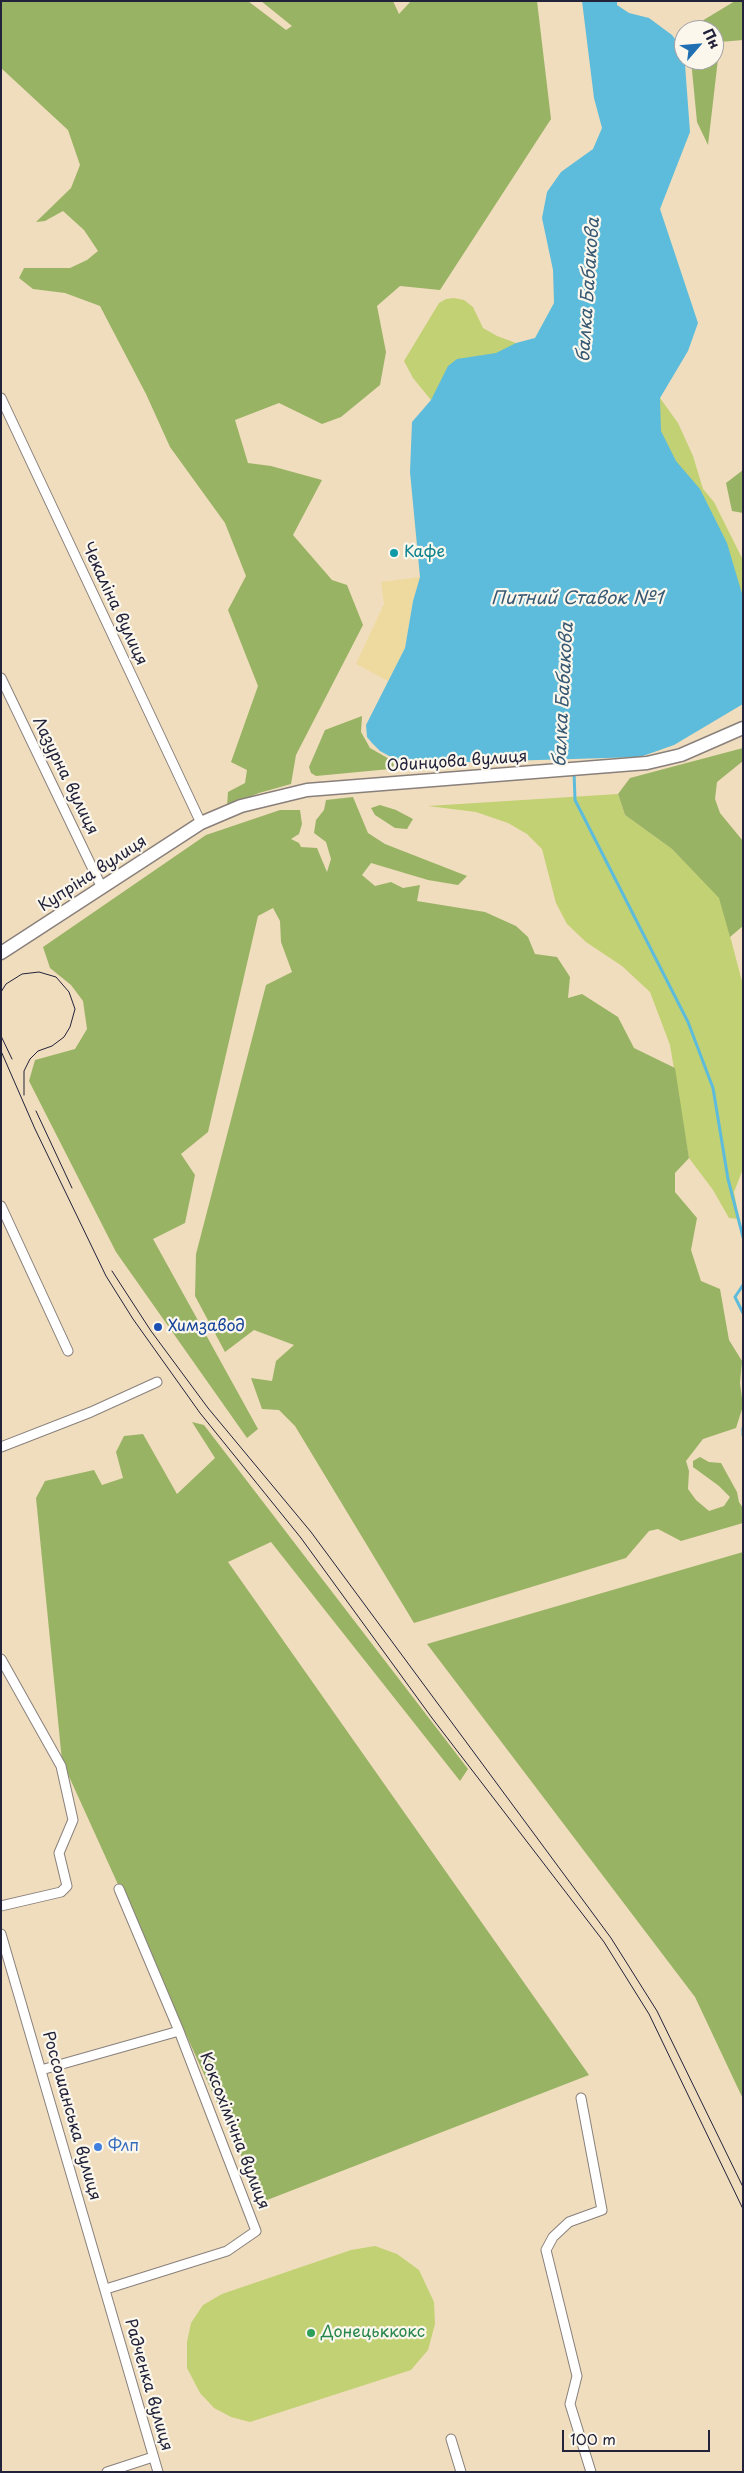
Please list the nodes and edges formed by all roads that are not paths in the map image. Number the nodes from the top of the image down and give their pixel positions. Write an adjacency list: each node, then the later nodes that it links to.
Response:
1 (1, 398): 4 (street, Чекаліна вулиця)
2 (1, 678): 5 (street, Лазурна вулиця)
3 (743, 728): 4 (main road, Одинцова вулиця)
4 (201, 823): 5 (main road, Купріна вулиця)
5 (102, 888): 6 (main road, Купріна вулиця)
6 (1, 953)
7 (1, 1206): 8 (street)
8 (68, 1350)
9 (156, 1382): 10 (street)
10 (1, 1447)
11 (1, 1659): 13 (street)
12 (119, 1889): 16 (street, Коксохімічна вулиця)
13 (1, 1906)
14 (1, 1934): 15 (street, Россошанська вулиця)
15 (5, 1966): 17 (street, Россошанська вулиця)
16 (179, 2031): 17 (street); 19 (street, Коксохімічна вулиця)
17 (41, 2070): 19 (street, Россошанська вулиця)
18 (581, 2098): 26 (street)
19 (106, 2289): 20 (street, Россошанська вулиця)
20 (111, 2307): 22 (street, Радченка вулиця)
21 (451, 2439): 25 (street)
22 (153, 2457): 23 (street); 24 (street, Радченка вулиця)
23 (107, 2472)
24 (158, 2472)
25 (461, 2472)
26 (591, 2472)

